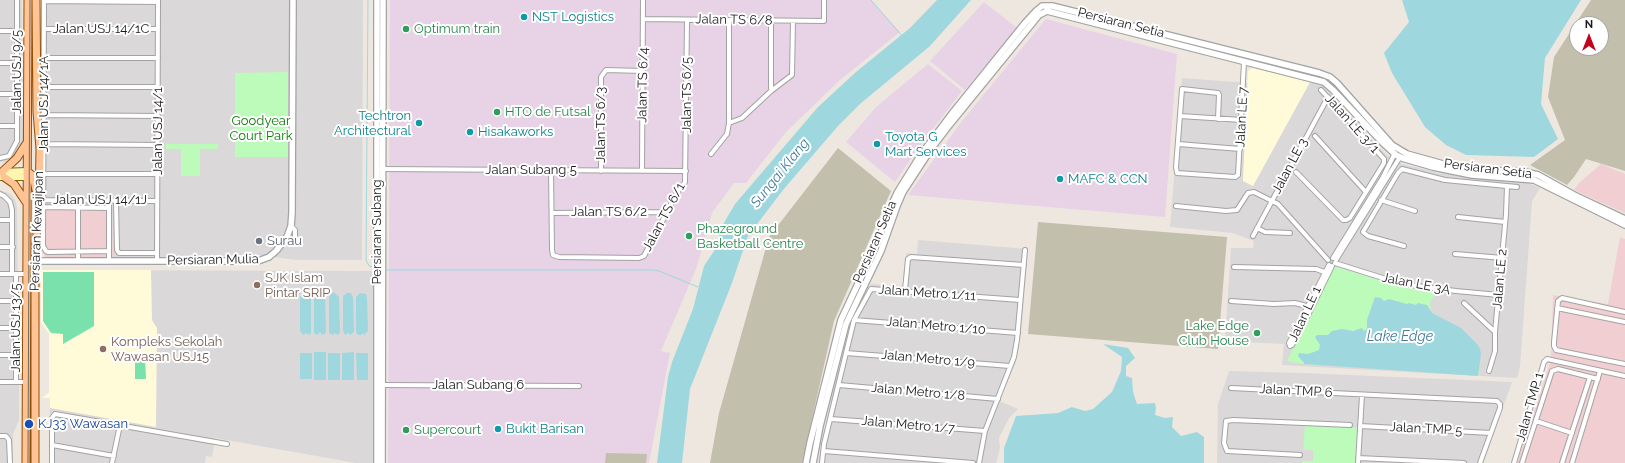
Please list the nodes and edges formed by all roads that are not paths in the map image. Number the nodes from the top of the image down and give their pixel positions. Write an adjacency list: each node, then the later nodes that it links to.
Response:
1 (17, 0): 19 (street, Jalan USJ 9/5)
2 (27, 0): 44 (main road, Persiaran Kewajipan)
3 (41, 0): 9 (street); 16 (street, Jalan USJ 14/1A); 34 (main road, Persiaran Kewajipan)
4 (293, 0): 90 (street, Persiaran Mulia)
5 (377, 0): 54 (street, Persiaran Subang)
6 (383, 0): 54 (street, Persiaran Subang)
7 (643, 0): 11 (street, Jalan TS 6/4)
8 (824, 0): 15 (street, Jalan TS 6/8)
9 (158, 1): 17 (street, Jalan USJ 14/1)
10 (1045, 9): 20 (street, Persiaran Setia); 23 (street, Persiaran Setia); 172 (street, Persiaran Setia); 173 (street, Persiaran Setia)
11 (644, 19): 12 (street, Jalan TS 6/8); 26 (street, Jalan TS 6/4)
12 (687, 20): 13 (street, Jalan TS 6/8); 58 (street, Jalan TS 6/5)
13 (729, 20): 14 (street, Jalan TS 6/8); 39 (street)
14 (771, 21): 15 (street, Jalan TS 6/8); 30 (street)
15 (793, 21): 30 (street)
16 (44, 29): 17 (street, Jalan USJ 14/1C); 21 (street, Jalan USJ 14/1A)
17 (158, 29): 22 (street, Jalan USJ 14/1)
18 (0, 31): 19 (street)
19 (17, 31): 25 (street, Jalan USJ 9/5)
20 (1246, 54): 23 (street); 48 (street, Persiaran Setia)
21 (44, 58): 22 (street); 27 (street, Jalan USJ 14/1A)
22 (158, 58): 28 (street, Jalan USJ 14/1)
23 (1244, 62): 38 (street, Jalan LE 7); 52 (street, Persiaran Setia)
24 (0, 63): 25 (street)
25 (17, 63): 32 (street, Jalan USJ 9/5)
26 (643, 71): 56 (street, Jalan TS 6/3); 57 (street, Jalan TS 6/4)
27 (44, 87): 28 (street); 34 (street, Jalan USJ 14/1A)
28 (158, 87): 35 (street, Jalan USJ 14/1)
29 (1321, 90): 33 (street, Jalan LE 3/1)
30 (771, 91): 39 (street)
31 (0, 94): 32 (street)
32 (17, 94): 41 (street, Jalan USJ 9/5)
33 (1328, 97): 66 (street, Jalan LE 3/1); 72 (street, Jalan LE 3)
34 (40, 114): 35 (street); 42 (main road, Persiaran Kewajipan); 45 (street, Jalan USJ 14/1A)
35 (158, 116): 47 (street, Jalan USJ 14/1)
36 (1180, 116): 37 (street); 37 (street); 46 (street)
37 (1218, 119): 38 (street)
38 (1242, 120): 49 (street, Jalan LE 7)
39 (729, 123): 50 (street)
40 (0, 126): 41 (street)
41 (17, 126): 53 (street, Jalan USJ 9/5)
42 (38, 135): 61 (main road); 74 (main road, Persiaran Kewajipan)
43 (1315, 136): 66 (street)
44 (27, 142): 60 (main road); 61 (main road, Persiaran Kewajipan)
45 (44, 144): 47 (street); 62 (street, Jalan USJ 14/1A)
46 (1178, 144): 49 (street); 49 (street, Jalan LE 7)
47 (157, 145): 63 (street, Jalan USJ 14/1)
48 (1396, 147): 51 (street, Persiaran Setia); 52 (street)
49 (1240, 149)
50 (710, 154)
51 (1407, 154): 52 (street); 85 (street, Persiaran Setia)
52 (1398, 156): 82 (street, Jalan LE 1); 89 (street, Persiaran Setia)
53 (0, 158)
54 (379, 169): 55 (street, Jalan Subang 5); 144 (street, Persiaran Subang)
55 (551, 170): 56 (street, Jalan Subang 5); 80 (street, Jalan TS 6/1)
56 (601, 171): 57 (street, Jalan Subang 5)
57 (642, 171): 58 (street, Jalan Subang 5)
58 (686, 171): 81 (street, Jalan TS 6/1)
59 (1296, 172): 76 (street)
60 (1, 174): 61 (main road); 73 (main road)
61 (28, 174): 73 (main road, Persiaran Kewajipan); 74 (main road)
62 (44, 174): 63 (street); 74 (street, Jalan USJ 14/1A)
63 (157, 174): 71 (street, Jalan USJ 14/1)
64 (1507, 186): 65 (street); 70 (street); 88 (street, Jalan LE 2)
65 (1517, 187)
66 (1365, 192): 76 (street)
67 (0, 194): 87 (street, Jalan USJ 13/5)
68 (109, 200): 69 (street, Jalan USJ 14/1J); 74 (street, Jalan USJ 14/1J); 78 (street)
69 (116, 200): 71 (street, Jalan USJ 14/1J); 101 (street)
70 (1381, 200): 79 (street); 83 (street)
71 (157, 201): 101 (street, Jalan USJ 14/1)
72 (1271, 201): 75 (street); 91 (street, Jalan LE 3); 108 (street)
73 (27, 204): 114 (main road, Persiaran Kewajipan)
74 (42, 204): 77 (street); 99 (street, Jalan USJ 14/1A); 104 (main road, Persiaran Kewajipan)
75 (1176, 206)
76 (1356, 207): 82 (street)
77 (78, 208): 78 (street); 99 (street)
78 (109, 208): 100 (street)
79 (1415, 211)
80 (552, 212): 81 (street, Jalan TS 6/2); 81 (street, Jalan TS 6/1)
81 (666, 212)
82 (1364, 212): 83 (street); 108 (street, Jalan LE 1)
83 (1371, 216): 95 (street)
84 (1458, 217): 88 (street)
85 (1625, 219)
86 (0, 220): 87 (street)
87 (12, 220): 97 (street, Jalan USJ 13/5)
88 (1505, 222): 103 (street, Jalan LE 2)
89 (1625, 225)
90 (291, 226): 94 (street); 107 (street, Persiaran Mulia)
91 (1257, 228): 92 (street); 93 (street, Jalan LE 3)
92 (1290, 233)
93 (1252, 236)
94 (295, 243)
95 (1404, 246)
96 (0, 247): 97 (street)
97 (12, 247): 113 (street, Jalan USJ 13/5)
98 (1025, 250): 109 (street)
99 (78, 251): 100 (street); 105 (street)
100 (109, 251): 106 (street)
101 (157, 253): 107 (street, Jalan USJ 14/1)
102 (1455, 254): 103 (street)
103 (1503, 258): 116 (street, Jalan LE 2)
104 (35, 261): 105 (street, Persiaran Mulia); 167 (main road, Persiaran Kewajipan)
105 (78, 261): 106 (street, Persiaran Mulia)
106 (110, 261): 107 (street, Persiaran Mulia)
107 (157, 261)
108 (1333, 262): 111 (street, Jalan LE 1); 116 (street, Jalan LE 3A)
109 (1024, 265): 115 (street); 117 (street)
110 (1234, 267): 111 (street)
111 (1327, 273): 122 (street, Jalan LE 1)
112 (0, 274): 113 (street)
113 (14, 274): 114 (street); 119 (street, Jalan USJ 13/5)
114 (27, 274): 143 (main road, Persiaran Kewajipan)
115 (905, 290): 117 (street, Jalan Metro 1/11); 125 (street, Jalan Metro 1/11)
116 (1499, 295): 129 (street, Jalan LE 2)
117 (1020, 300): 130 (street)
118 (0, 301): 119 (street)
119 (16, 301): 128 (street, Jalan USJ 13/5)
120 (1231, 301): 122 (street)
121 (1464, 303): 129 (street)
122 (1309, 307): 122 (street, Jalan LE 1)
123 (1557, 308): 124 (street); 126 (street); 134 (street)
124 (1625, 312)
125 (854, 320): 130 (street, Jalan Metro 1/10); 131 (street, Jalan Metro 1/11)
126 (1625, 322)
127 (0, 328): 128 (street)
128 (16, 328): 133 (street, Jalan USJ 13/5)
129 (1495, 332): 136 (street, Jalan LE 2)
130 (1018, 333): 135 (street)
131 (846, 353): 135 (street, Jalan Metro 1/9); 145 (street, Jalan Metro 1/11)
132 (0, 355): 133 (street)
133 (16, 355): 142 (street, Jalan USJ 13/5)
134 (1625, 364)
135 (1010, 366): 149 (street)
136 (1489, 371)
137 (1600, 371): 138 (street); 140 (street); 180 (street, Jalan TMP 1)
138 (1625, 376)
139 (1590, 377): 140 (street); 151 (street); 157 (street)
140 (1598, 379): 183 (street)
141 (0, 382): 142 (street)
142 (16, 382): 143 (street)
143 (27, 382): 166 (main road, Persiaran Kewajipan)
144 (380, 385): 146 (street, Jalan Subang 6); 170 (street, Persiaran Subang); 171 (street, Persiaran Subang)
145 (839, 385): 149 (street, Jalan Metro 1/8); 150 (street, Jalan Metro 1/11)
146 (579, 386)
147 (1231, 388): 148 (street, Jalan TMP 6)
148 (1362, 395): 154 (street); 156 (street, Jalan TMP 6)
149 (998, 399): 155 (street)
150 (831, 419): 155 (street, Jalan Metro 1/7); 161 (street, Jalan Metro 1/11)
151 (1536, 421): 157 (street); 181 (street)
152 (120, 425): 159 (street); 160 (street); 163 (street)
153 (1350, 426): 162 (street)
154 (1360, 426): 156 (street, Jalan TMP 5); 164 (street)
155 (985, 431): 176 (street)
156 (1491, 433): 179 (street)
157 (1572, 433): 182 (street)
158 (0, 436): 165 (street)
159 (227, 444)
160 (52, 445): 163 (street); 168 (street)
161 (824, 451): 174 (street, Jalan Metro 1/11); 175 (street)
162 (1300, 455)
163 (114, 456): 169 (street)
164 (1358, 458): 177 (street); 178 (street)
165 (10, 463)
166 (26, 463)
167 (35, 463)
168 (52, 463)
169 (112, 463)
170 (377, 463)
171 (382, 463)
172 (806, 463)
173 (813, 463)
174 (822, 463)
175 (973, 463)
176 (979, 463)
177 (1358, 463)
178 (1464, 463)
179 (1480, 463)
180 (1514, 463)
181 (1522, 463)
182 (1562, 463)
183 (1572, 463)

